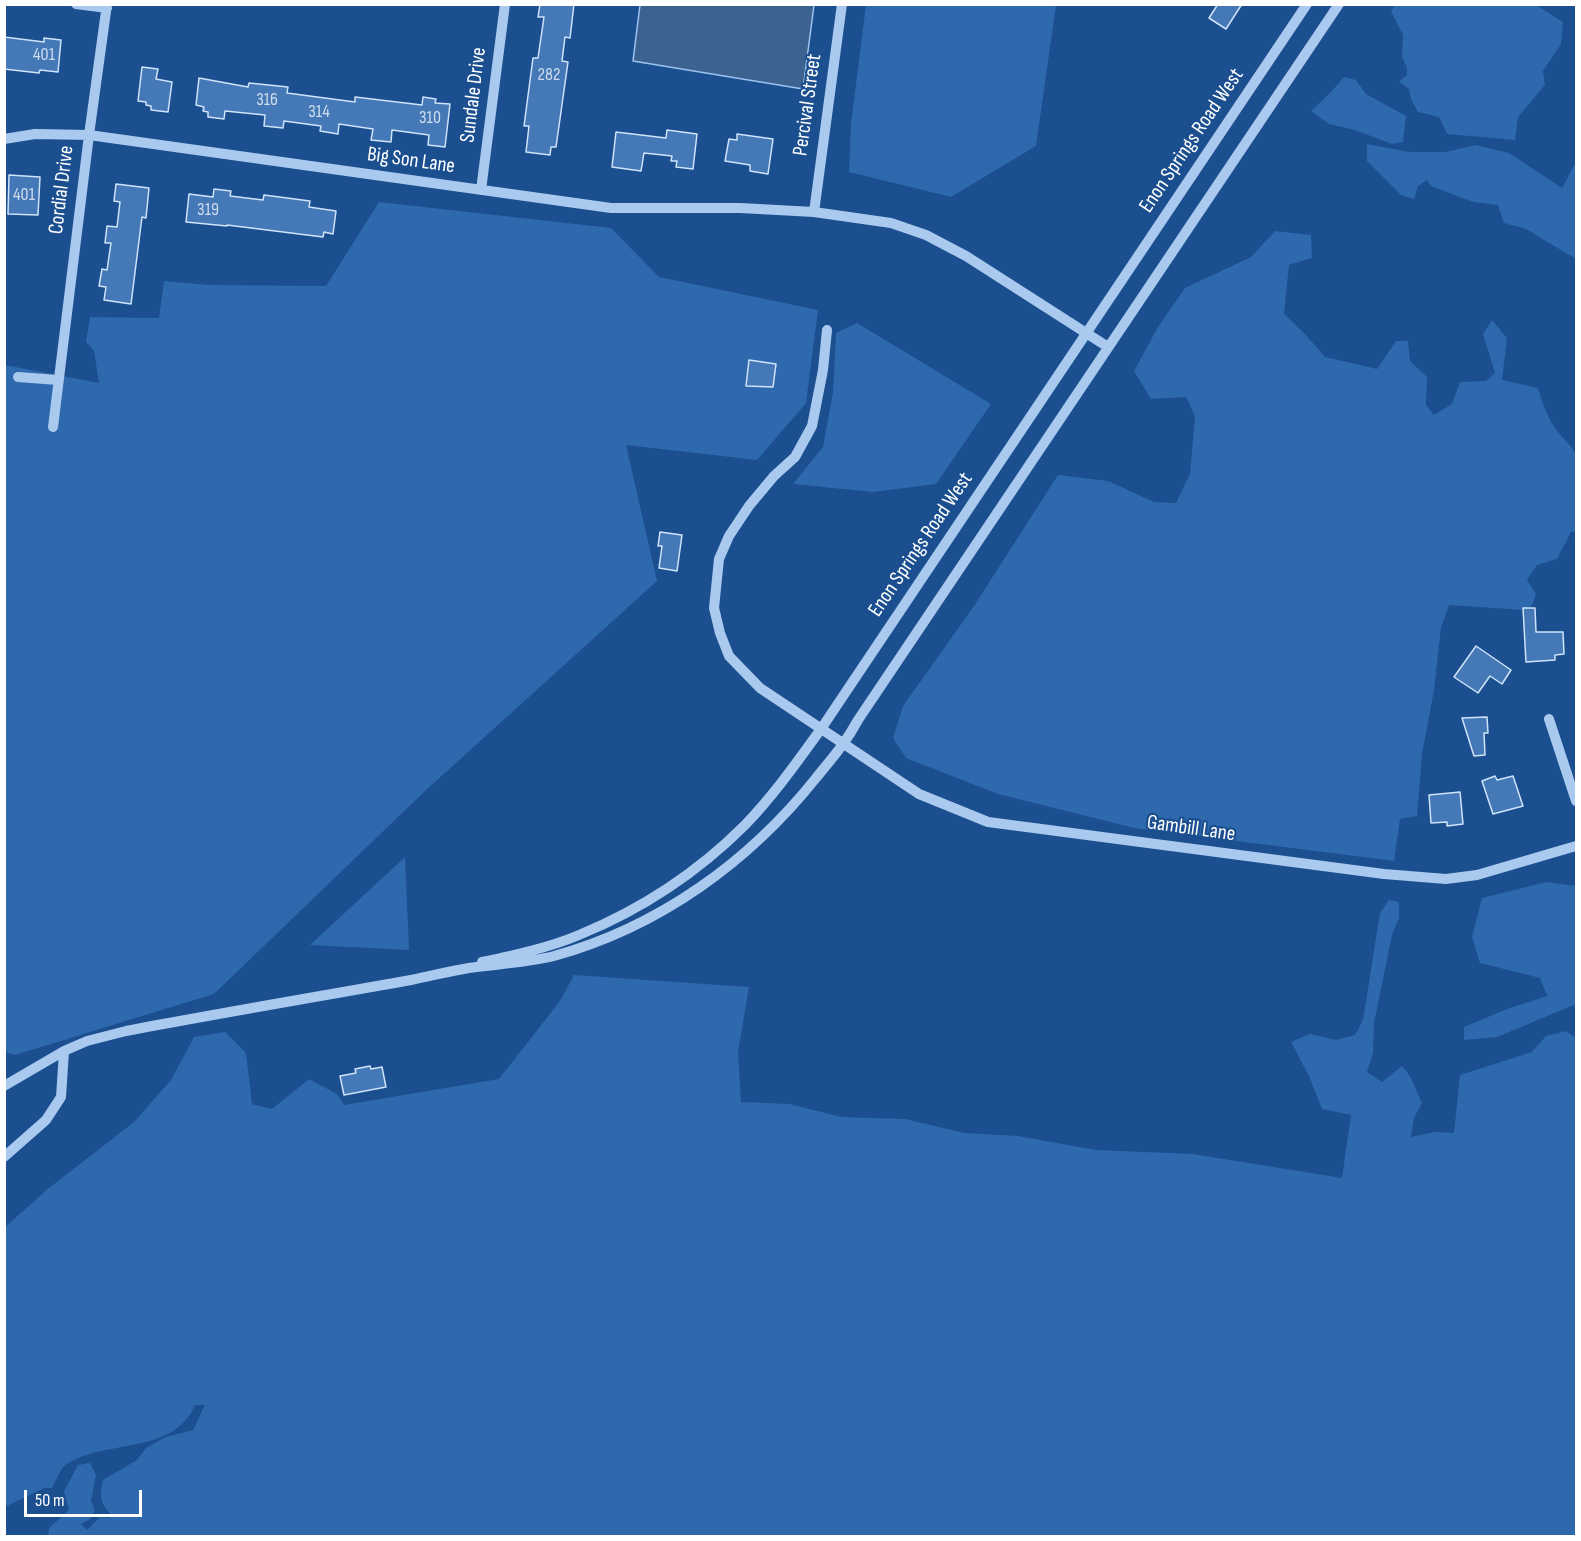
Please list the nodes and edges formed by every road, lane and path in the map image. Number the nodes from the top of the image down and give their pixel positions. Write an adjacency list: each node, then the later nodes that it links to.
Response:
1 (76, 4): 6 (street)
2 (505, 4): 9 (street, Sundale Drive)
3 (842, 4): 10 (street, Percival Street)
4 (1307, 4): 12 (street, Enon Springs Road West)
5 (1339, 4): 13 (street)
6 (107, 6): 7 (street, Cordial Drive)
7 (88, 135): 8 (street, Big Son Lane); 9 (street, Big Son Lane); 15 (street, Cordial Drive)
8 (4, 139)
9 (481, 190): 10 (street, Big Son Lane)
10 (814, 212): 12 (street, Big Son Lane)
11 (827, 330): 18 (street, Gambill Lane)
12 (1087, 333): 13 (street, Big Son Lane); 18 (street, Enon Springs Road West)
13 (1108, 347): 19 (street)
14 (18, 377): 15 (street)
15 (57, 380): 16 (street, Cordial Drive)
16 (53, 427)
17 (1549, 719): 20 (street)
18 (821, 729): 19 (street, Gambill Lane); 22 (street, Enon Springs Road West)
19 (844, 745): 21 (street, Gambill Lane); 22 (street)
20 (1576, 801)
21 (1576, 846)
22 (451, 972): 23 (street)
23 (64, 1052): 24 (street); 25 (street)
24 (4, 1086)
25 (4, 1157)

